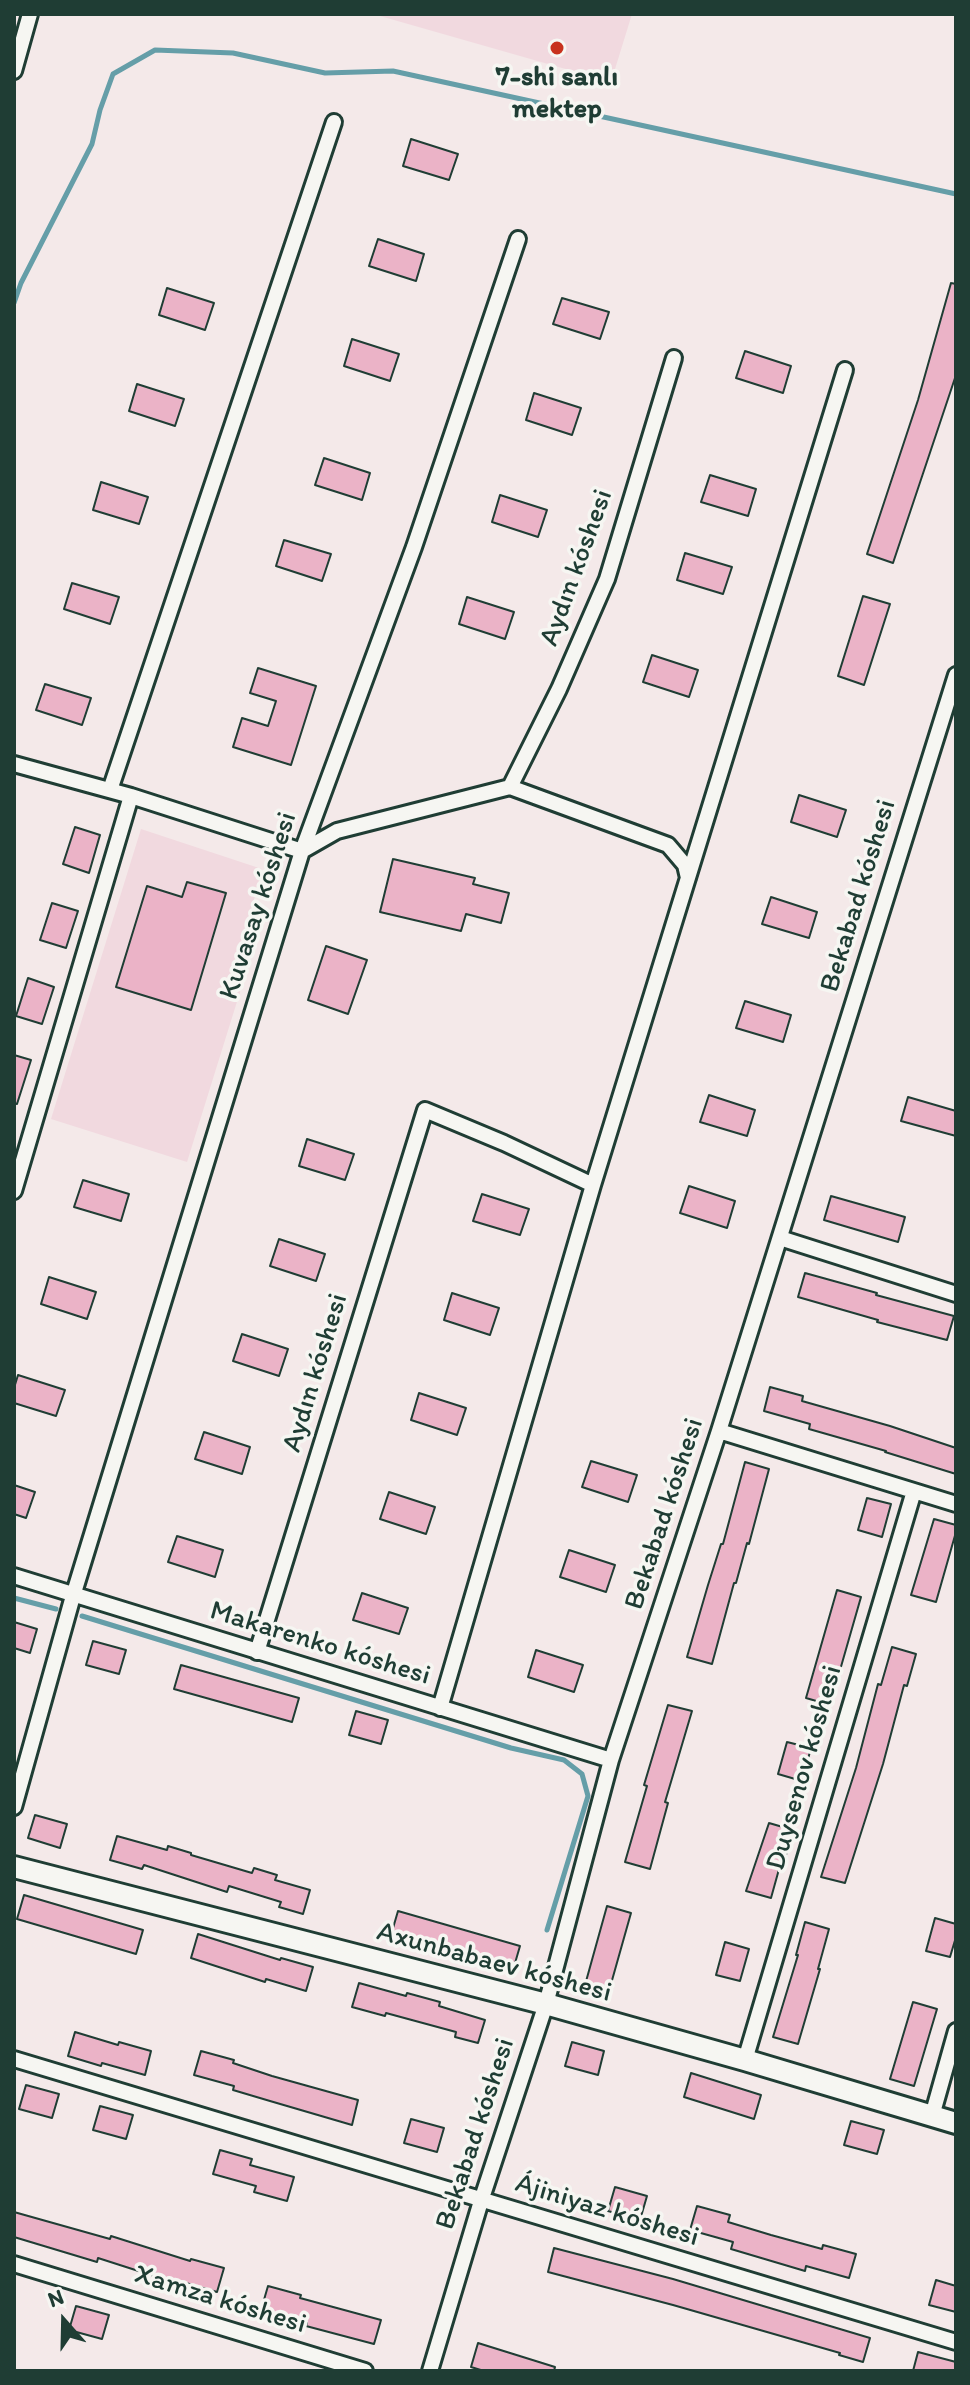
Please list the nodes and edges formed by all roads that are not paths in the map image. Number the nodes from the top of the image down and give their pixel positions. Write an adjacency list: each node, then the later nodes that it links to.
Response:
1 (30, 14): 2 (street)
2 (14, 71)
3 (334, 122): 10 (street)
4 (518, 239): 12 (street, Kuvasay kóshesi)
5 (674, 358): 9 (street, Aydın kóshesi)
6 (845, 370): 13 (street)
7 (956, 675): 16 (street, Bekabad kóshesi)
8 (14, 764): 10 (street)
9 (510, 787): 12 (street); 13 (street)
10 (110, 790): 11 (street)
11 (131, 796): 12 (street); 15 (street)
12 (302, 851): 22 (street, Kuvasay kóshesi)
13 (688, 879): 14 (street)
14 (593, 1185): 23 (street, Aydın kóshesi); 24 (street)
15 (14, 1191)
16 (780, 1238): 17 (street); 18 (street, Bekabad kóshesi)
17 (956, 1294)
18 (719, 1431): 19 (street); 25 (street, Bekabad kóshesi)
19 (914, 1491): 20 (street); 31 (street, Duysenov kóshesi)
20 (956, 1504)
21 (14, 1576): 22 (street, Makarenko kóshesi)
22 (73, 1596): 23 (street, Makarenko kóshesi); 26 (street, Kuvasay kóshesi)
23 (257, 1652): 24 (street, Makarenko kóshesi)
24 (440, 1708): 25 (street, Makarenko kóshesi)
25 (611, 1760): 28 (street, Bekabad kóshesi)
26 (14, 1807)
27 (14, 1867): 28 (street, Axunbabaev kóshesi)
28 (546, 2004): 31 (street, Axunbabaev kóshesi); 34 (street, Bekabad kóshesi)
29 (956, 2031): 32 (street)
30 (14, 2059): 34 (street, Ájiniyaz kóshesi)
31 (745, 2060): 32 (street, Axunbabaev kóshesi)
32 (932, 2116): 33 (street, Axunbabaev kóshesi)
33 (956, 2123)
34 (481, 2201): 36 (street, Ájiniyaz kóshesi); 38 (street, Bekabad kóshesi)
35 (14, 2264): 37 (street, Xamza kóshesi)
36 (956, 2342)
37 (365, 2371)
38 (430, 2371)

